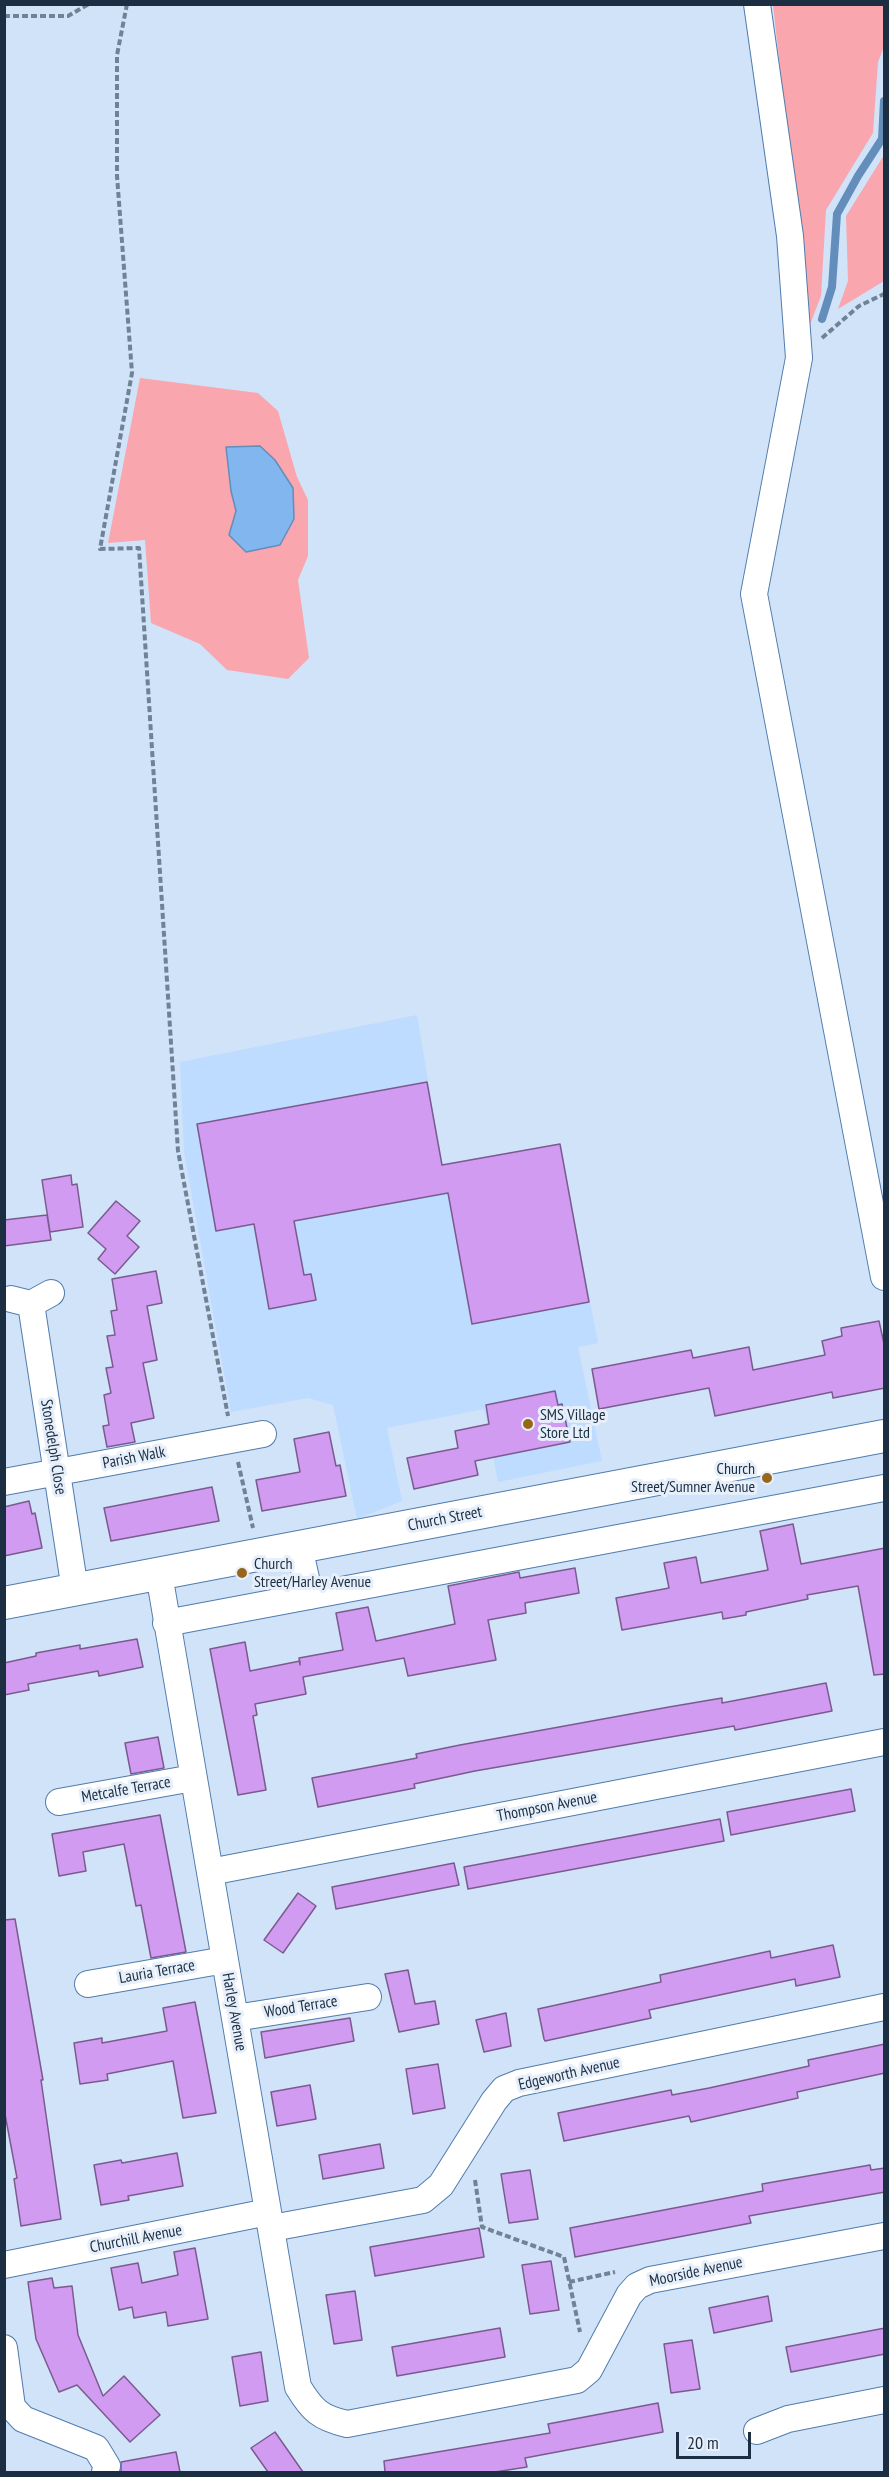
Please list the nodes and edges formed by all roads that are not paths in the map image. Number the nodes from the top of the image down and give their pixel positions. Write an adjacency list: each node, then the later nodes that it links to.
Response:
1 (757, 4): 2 (street)
2 (885, 1277)
3 (31, 1298): 6 (street, Stonedelph Close)
4 (263, 1434): 6 (street, Parish Walk)
5 (885, 1436): 9 (main road, Church Street)
6 (57, 1473): 7 (street, Parish Walk); 11 (street, Stonedelph Close)
7 (4, 1482)
8 (885, 1488): 12 (street)
9 (298, 1547): 10 (main road, Church Street); 12 (street)
10 (159, 1574): 11 (main road, Church Street); 14 (street, Harley Avenue)
11 (75, 1590): 13 (main road, Church Street)
12 (310, 1596): 14 (street)
13 (4, 1603)
14 (166, 1623): 16 (street, Harley Avenue)
15 (885, 1742): 18 (street, Thompson Avenue)
16 (193, 1778): 17 (street, Metcalfe Terrace); 18 (street, Harley Avenue)
17 (59, 1802)
18 (210, 1872): 19 (street, Harley Avenue)
19 (225, 1960): 20 (street, Lauria Terrace); 23 (street, Harley Avenue)
20 (88, 1984)
21 (368, 1997): 23 (street, Wood Terrace)
22 (885, 2007): 24 (street, Edgeworth Avenue)
23 (235, 2018): 24 (street, Harley Avenue)
24 (270, 2220): 26 (street, Churchill Avenue); 28 (street, Harley Avenue)
25 (885, 2236): 28 (street, Moorside Avenue)
26 (4, 2265)
27 (4, 2348): 31 (street)
28 (589, 2370)
29 (885, 2400): 30 (street)
30 (757, 2431)
31 (105, 2472)

